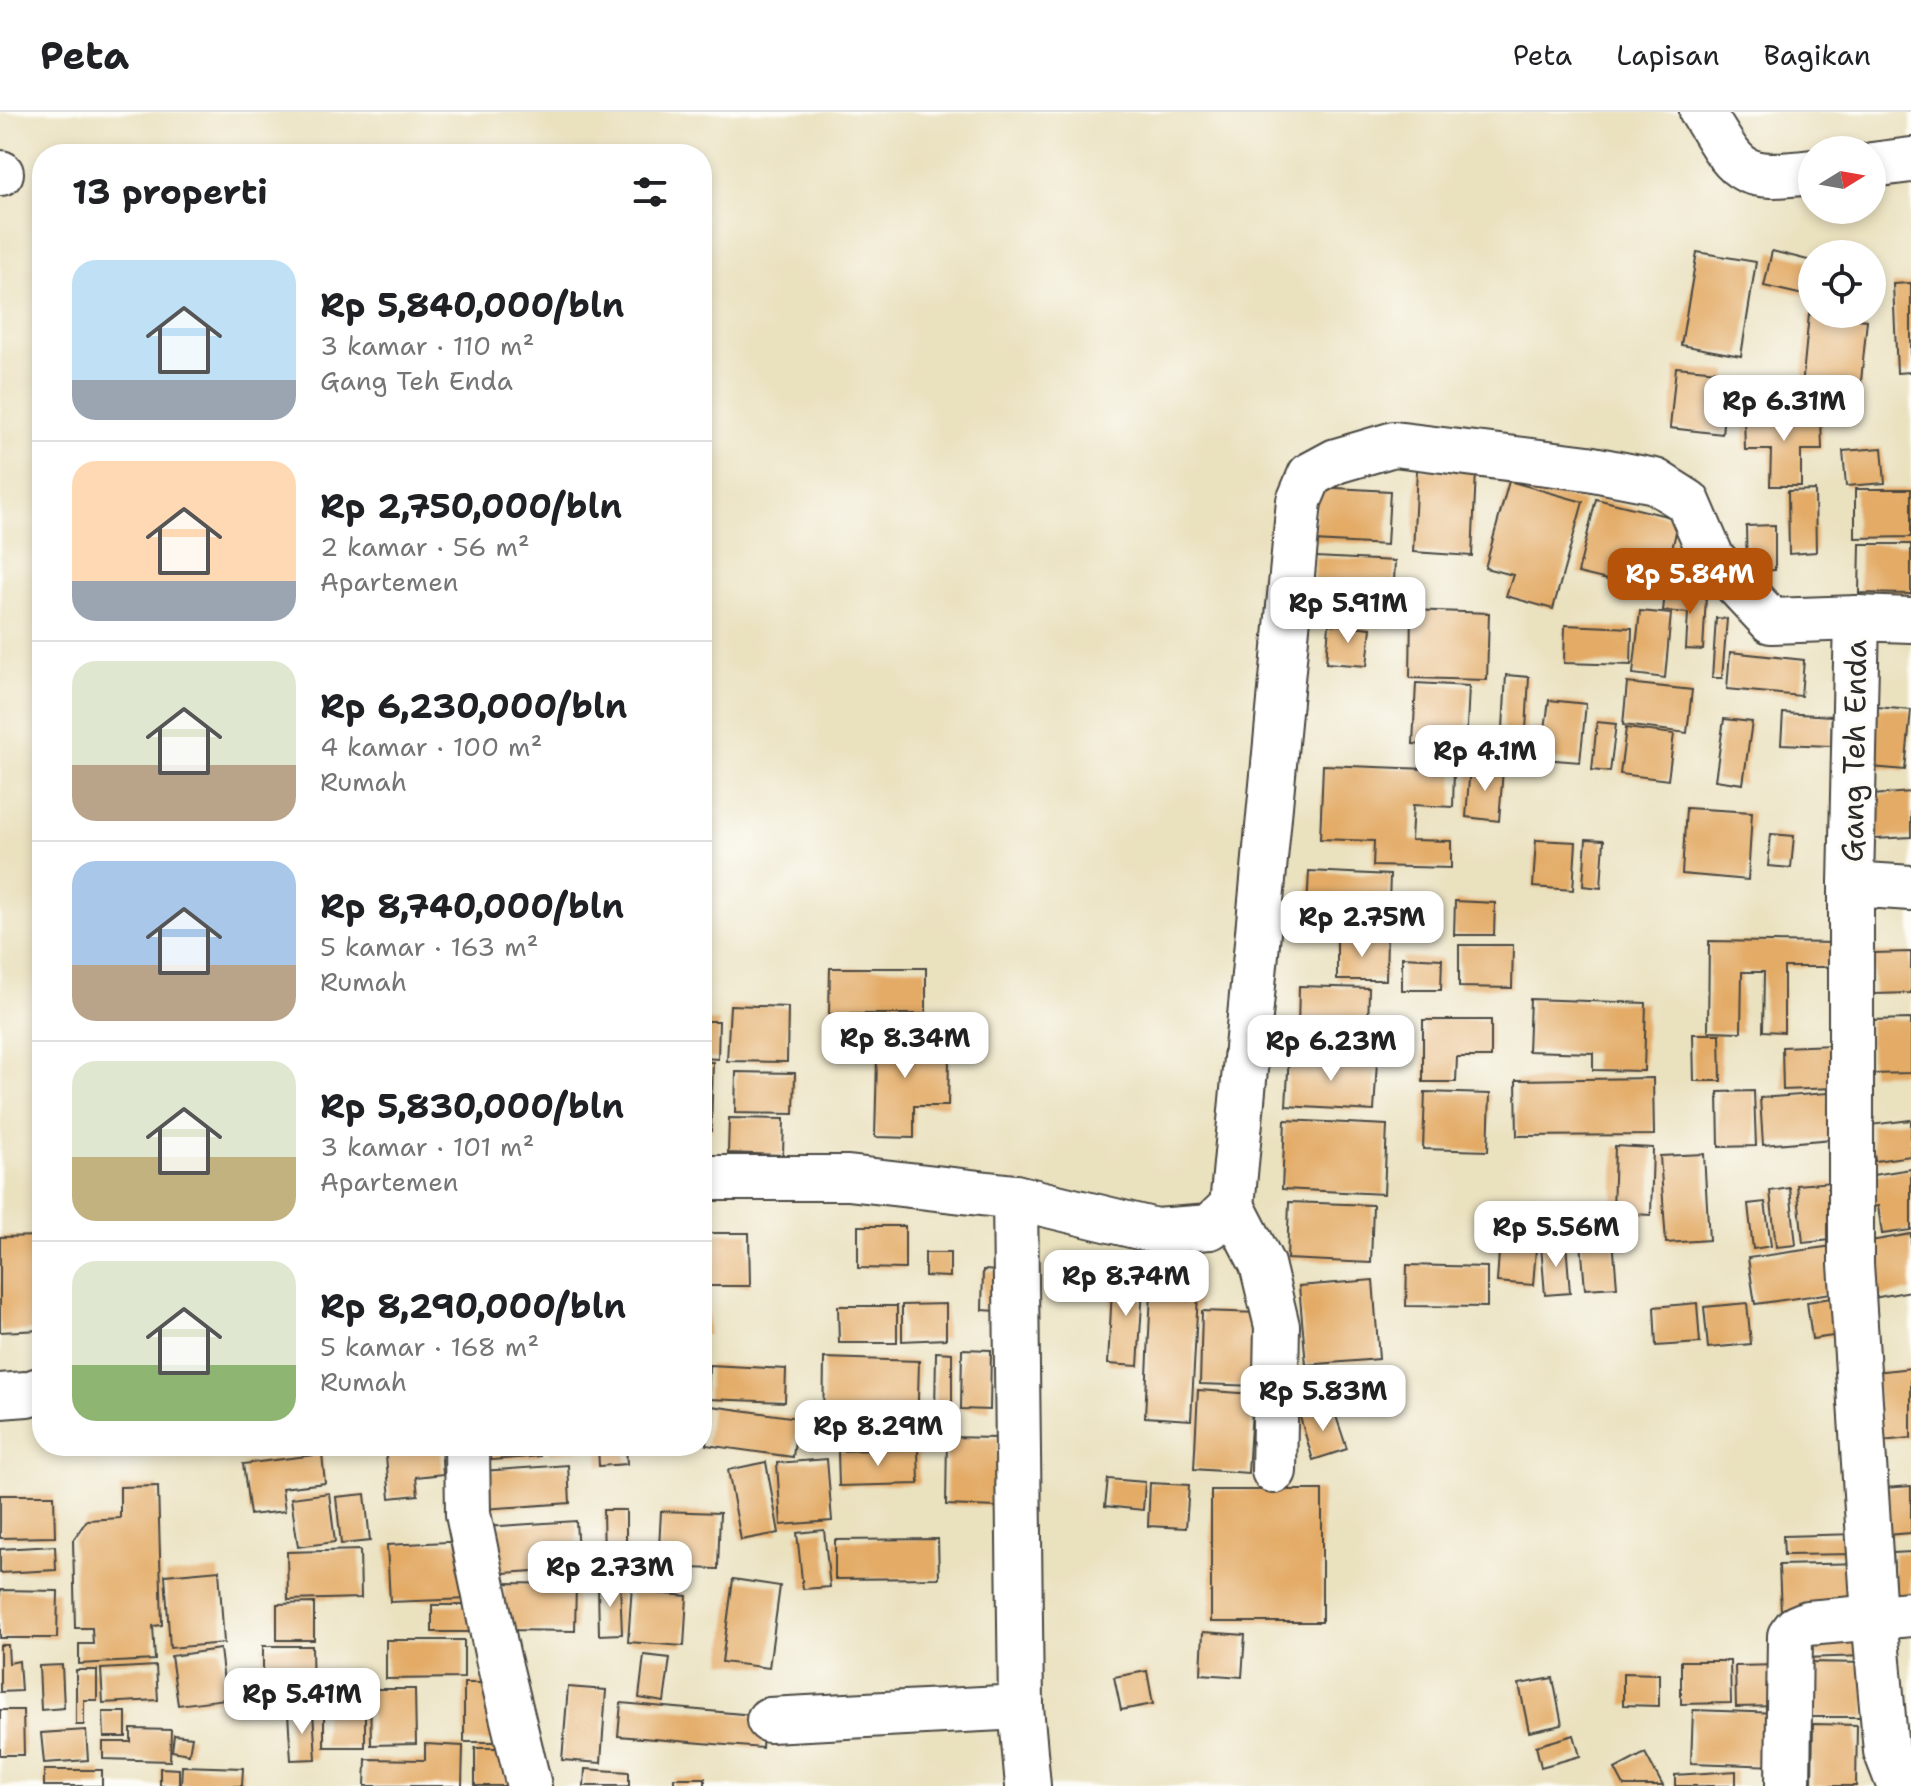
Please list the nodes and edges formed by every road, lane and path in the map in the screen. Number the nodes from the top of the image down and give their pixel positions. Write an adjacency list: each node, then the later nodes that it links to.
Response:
1 (1702, 112): 4 (street)
2 (1911, 160): 3 (street)
3 (1886, 163)
4 (1798, 173)
5 (1857, 618): 6 (street); 7 (street, Gang Teh Enda); 11 (street)
6 (1911, 620)
7 (1851, 884): 8 (street); 16 (street, Gang Teh Enda)
8 (1911, 888)
9 (712, 1178): 10 (street)
10 (1015, 1197): 11 (street); 17 (street)
11 (1232, 1206): 15 (street)
12 (32, 1392): 13 (street)
13 (0, 1396)
14 (467, 1456): 20 (street)
15 (1274, 1471)
16 (1892, 1615): 19 (street, Gang Teh Enda); 22 (street)
17 (1021, 1707): 18 (street); 21 (street)
18 (769, 1720)
19 (1911, 1784)
20 (529, 1786)
21 (1028, 1786)
22 (1788, 1786)

